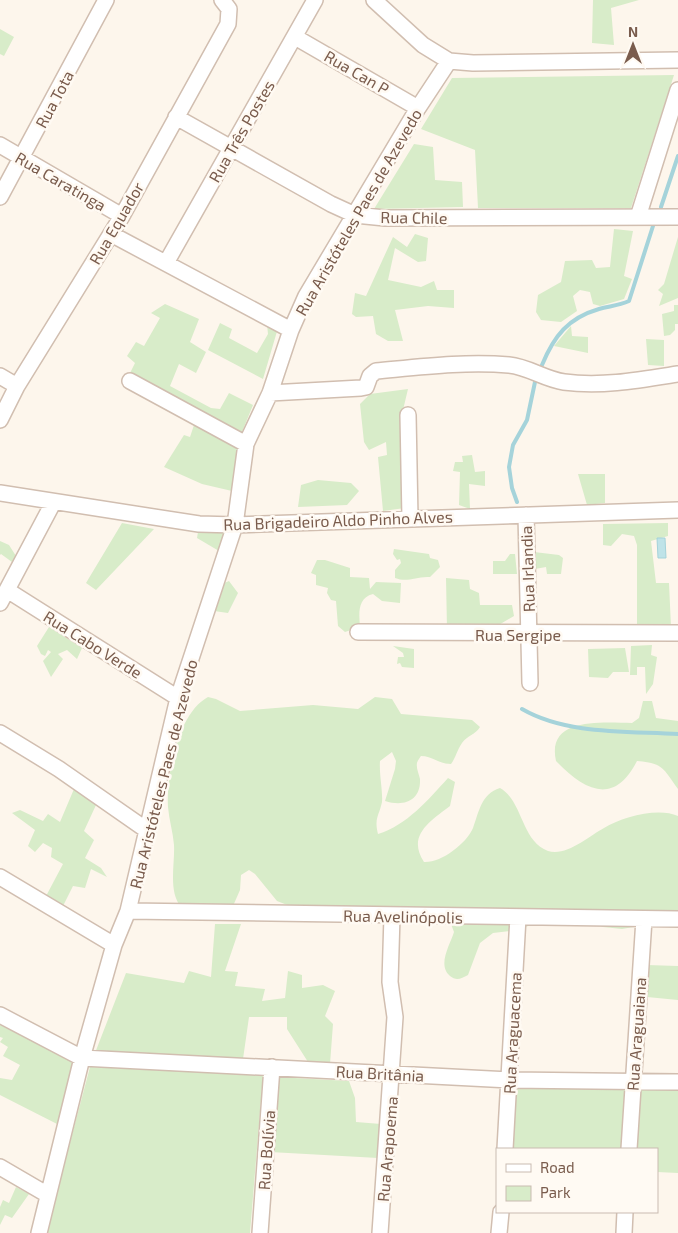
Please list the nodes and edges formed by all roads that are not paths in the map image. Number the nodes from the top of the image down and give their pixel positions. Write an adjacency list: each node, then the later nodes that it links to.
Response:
1 (106, 0): 13 (street, Rua Tota)
2 (222, 0): 10 (street, Rua Equador)
3 (315, 0): 5 (street, Rua Três Postes)
4 (374, 0): 7 (street)
5 (296, 37): 9 (street, Rua Can P); 12 (street, Rua Três Postes)
6 (678, 60): 7 (street)
7 (449, 61): 9 (street, Rua Aristóteles Paes de Azevedo)
8 (678, 90): 18 (street)
9 (418, 108): 15 (street, Rua Aristóteles Paes de Azevedo)
10 (176, 117): 12 (street, Rua Chile); 16 (street, Rua Equador)
11 (0, 145): 13 (street, Rua Caratinga)
12 (231, 147): 15 (street, Rua Chile); 20 (street, Rua Três Postes)
13 (22, 159): 14 (street, Rua Tota); 16 (street, Rua Caratinga)
14 (0, 197)
15 (355, 215): 18 (street, Rua Chile); 21 (street, Rua Aristóteles Paes de Azevedo)
16 (122, 216): 19 (street, Rua Equador)
17 (678, 216): 18 (street, Rua Chile)
18 (638, 217)
19 (111, 234): 20 (street); 25 (street, Rua Equador)
20 (166, 263): 21 (street)
21 (291, 330): 26 (street, Rua Aristóteles Paes de Azevedo)
22 (678, 374): 26 (street)
23 (0, 376): 25 (street)
24 (130, 380): 29 (street)
25 (17, 386): 28 (street, Rua Equador)
26 (270, 393): 29 (street, Rua Aristóteles Paes de Azevedo)
27 (408, 415): 34 (street)
28 (0, 420)
29 (246, 444): 35 (street, Rua Aristóteles Paes de Azevedo)
30 (0, 493): 31 (street, Rua Brigadeiro Aldo Pinho Alves)
31 (53, 503): 35 (street, Rua Brigadeiro Aldo Pinho Alves); 36 (street)
32 (678, 510): 33 (street, Rua Brigadeiro Aldo Pinho Alves)
33 (526, 515): 34 (street, Rua Brigadeiro Aldo Pinho Alves); 39 (street, Rua Irlandia)
34 (410, 518): 35 (street, Rua Brigadeiro Aldo Pinho Alves)
35 (234, 525): 41 (street, Rua Aristóteles Paes de Azevedo)
36 (4, 597): 41 (street, Rua Cabo Verde)
37 (358, 632): 39 (street, Rua Sergipe)
38 (678, 633): 39 (street, Rua Sergipe)
39 (530, 634): 40 (street, Rua Irlandia)
40 (530, 683)
41 (178, 698): 43 (street, Rua Aristóteles Paes de Azevedo)
42 (0, 733): 43 (street)
43 (148, 831): 45 (street, Rua Aristóteles Paes de Azevedo)
44 (0, 877): 50 (street)
45 (128, 911): 46 (street, Rua Avelinópolis); 50 (street, Rua Aristóteles Paes de Azevedo)
46 (392, 916): 47 (street, Rua Avelinópolis); 54 (street, Rua Arapoema)
47 (518, 917): 48 (street, Rua Avelinópolis); 55 (street, Rua Araguacema)
48 (644, 919): 49 (street, Rua Avelinópolis); 56 (street, Rua Araguaiana)
49 (678, 919)
50 (114, 945): 52 (street, Rua Aristóteles Paes de Azevedo)
51 (0, 1015): 52 (street)
52 (82, 1058): 53 (street, Rua Britânia); 61 (street, Rua Aristóteles Paes de Azevedo)
53 (272, 1067): 54 (street, Rua Britânia); 65 (street, Rua Bolívia)
54 (393, 1074): 55 (street, Rua Britânia); 66 (street, Rua Arapoema)
55 (510, 1080): 56 (street, Rua Britânia); 58 (street, Rua Araguacema)
56 (633, 1080): 57 (street, Rua Britânia); 59 (street, Rua Araguaiana)
57 (678, 1082)
58 (505, 1148)
59 (629, 1148)
60 (0, 1167): 61 (street)
61 (48, 1195): 64 (street, Rua Aristóteles Paes de Azevedo)
62 (501, 1213): 67 (street)
63 (625, 1213): 68 (street)
64 (39, 1233)
65 (260, 1233)
66 (380, 1233)
67 (499, 1233)
68 (624, 1233)

